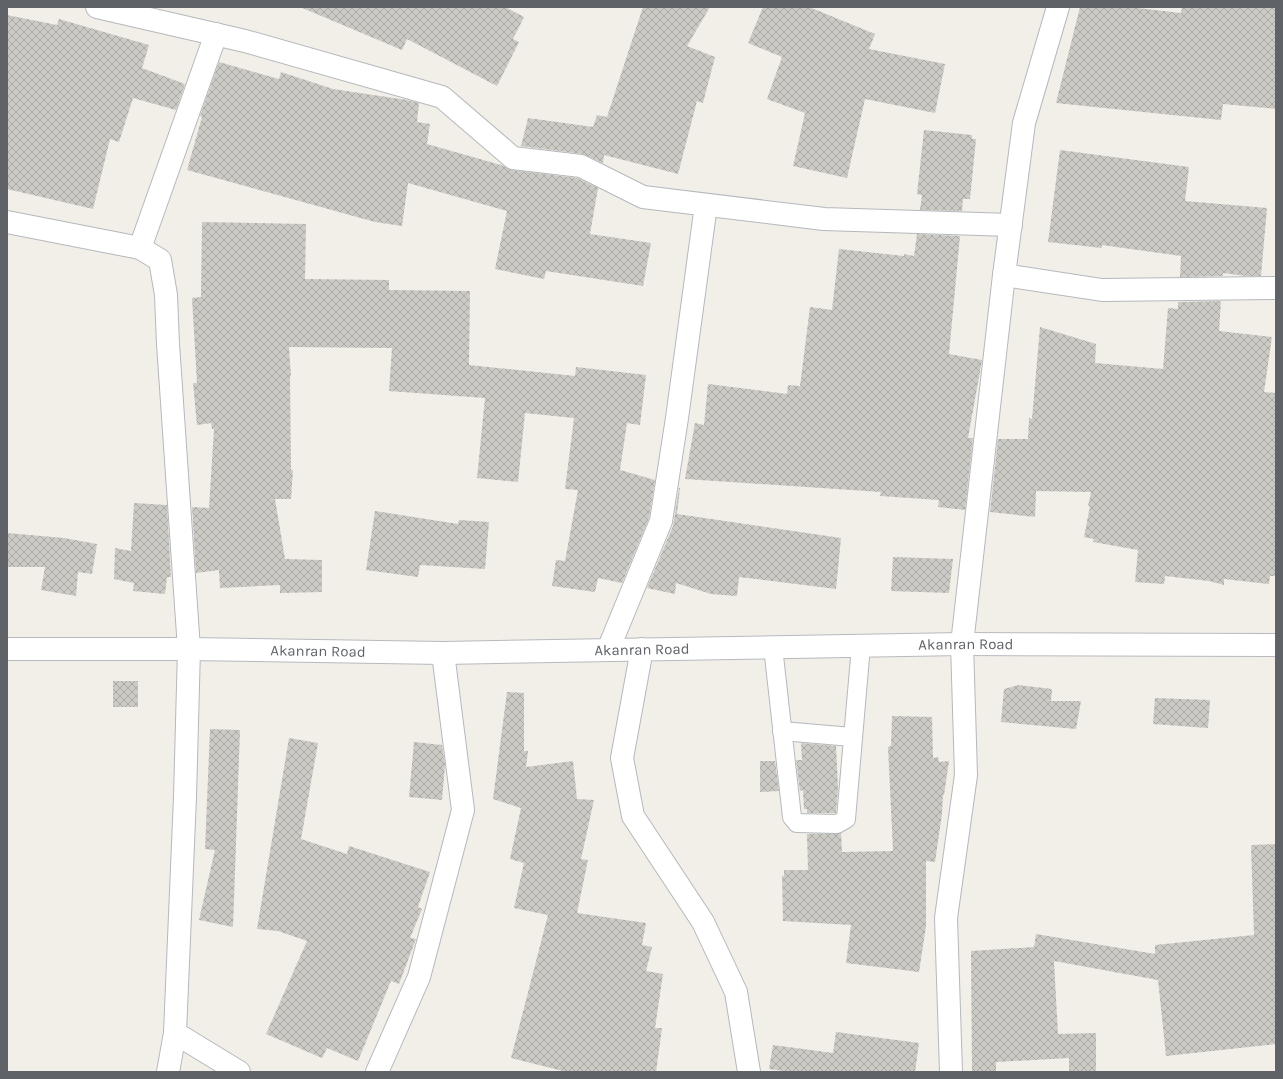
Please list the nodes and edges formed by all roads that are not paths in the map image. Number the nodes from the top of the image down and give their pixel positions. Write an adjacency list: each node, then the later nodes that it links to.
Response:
1 (97, 7): 3 (street)
2 (1058, 7): 6 (street)
3 (216, 34): 4 (street); 7 (street)
4 (706, 205): 6 (street); 16 (street)
5 (7, 222): 7 (street)
6 (1010, 225): 8 (street)
7 (140, 248): 15 (street)
8 (1004, 275): 9 (street); 10 (street)
9 (1276, 288)
10 (962, 644): 11 (street, Akanran Road); 12 (street, Akanran Road); 26 (street)
11 (1276, 645)
12 (861, 646): 13 (street, Akanran Road); 20 (lane)
13 (773, 647): 17 (street, Akanran Road); 19 (lane)
14 (7, 649): 15 (street, Akanran Road)
15 (188, 649): 18 (street, Akanran Road); 21 (street)
16 (608, 650): 17 (street, Akanran Road); 18 (street, Akanran Road)
17 (642, 650): 25 (street)
18 (443, 653): 24 (street)
19 (782, 731): 20 (lane); 20 (lane)
20 (852, 737)
21 (175, 1033): 22 (street); 23 (street)
22 (168, 1072)
23 (239, 1072)
24 (378, 1072)
25 (749, 1072)
26 (951, 1072)

